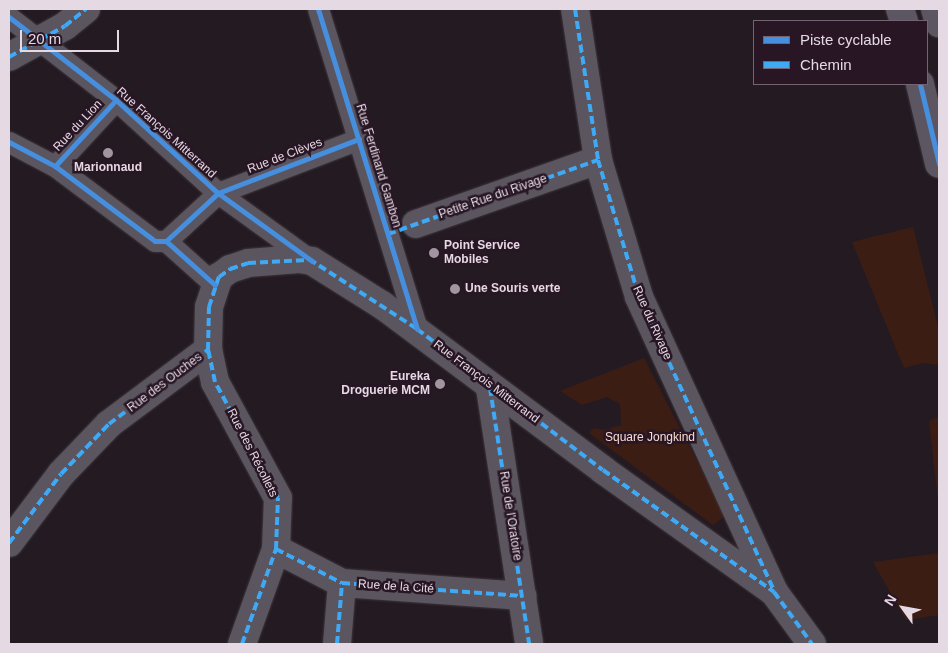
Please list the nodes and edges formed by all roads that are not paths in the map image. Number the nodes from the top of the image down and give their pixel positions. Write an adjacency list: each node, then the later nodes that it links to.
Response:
1 (86, 9): 7 (street)
2 (318, 9): 11 (street, Rue Ferdinand Gambon)
3 (575, 9): 13 (street, Rue du Rivage)
4 (935, 9): 6 (main road)
5 (9, 18): 7 (street, Rue François Mitterrand)
6 (939, 23)
7 (38, 43): 8 (street); 10 (street, Rue François Mitterrand)
8 (9, 57)
9 (920, 85): 14 (main road)
10 (116, 100): 15 (street, Rue du Lion); 16 (street, Rue François Mitterrand)
11 (359, 138): 16 (street, Rue de Clèves); 18 (street, Rue Ferdinand Gambon)
12 (9, 142): 15 (street)
13 (598, 160): 17 (street, Petite Rue du Rivage); 28 (street, Rue du Rivage)
14 (939, 164)
15 (55, 166): 19 (street)
16 (218, 193): 19 (street); 20 (street, Rue François Mitterrand)
17 (416, 224): 18 (street, Petite Rue du Rivage)
18 (388, 234): 22 (street, Rue Ferdinand Gambon)
19 (166, 241): 21 (street)
20 (312, 261): 21 (street); 22 (street, Rue François Mitterrand)
21 (215, 285): 23 (street, Rue des Ouches)
22 (417, 329): 24 (street, Rue François Mitterrand)
23 (208, 350): 25 (street, Rue des Ouches); 26 (street, Rue des Récollets)
24 (490, 388): 28 (street, Rue François Mitterrand); 29 (street, Rue de l'Oratoire)
25 (9, 543)
26 (276, 550): 27 (street, Rue de la Cité); 30 (street, Rue des Récollets)
27 (342, 584): 29 (street, Rue de la Cité); 31 (street)
28 (774, 592): 33 (street, Rue François Mitterrand)
29 (523, 596): 32 (street, Rue de l'Oratoire)
30 (242, 644)
31 (337, 644)
32 (529, 644)
33 (812, 644)

